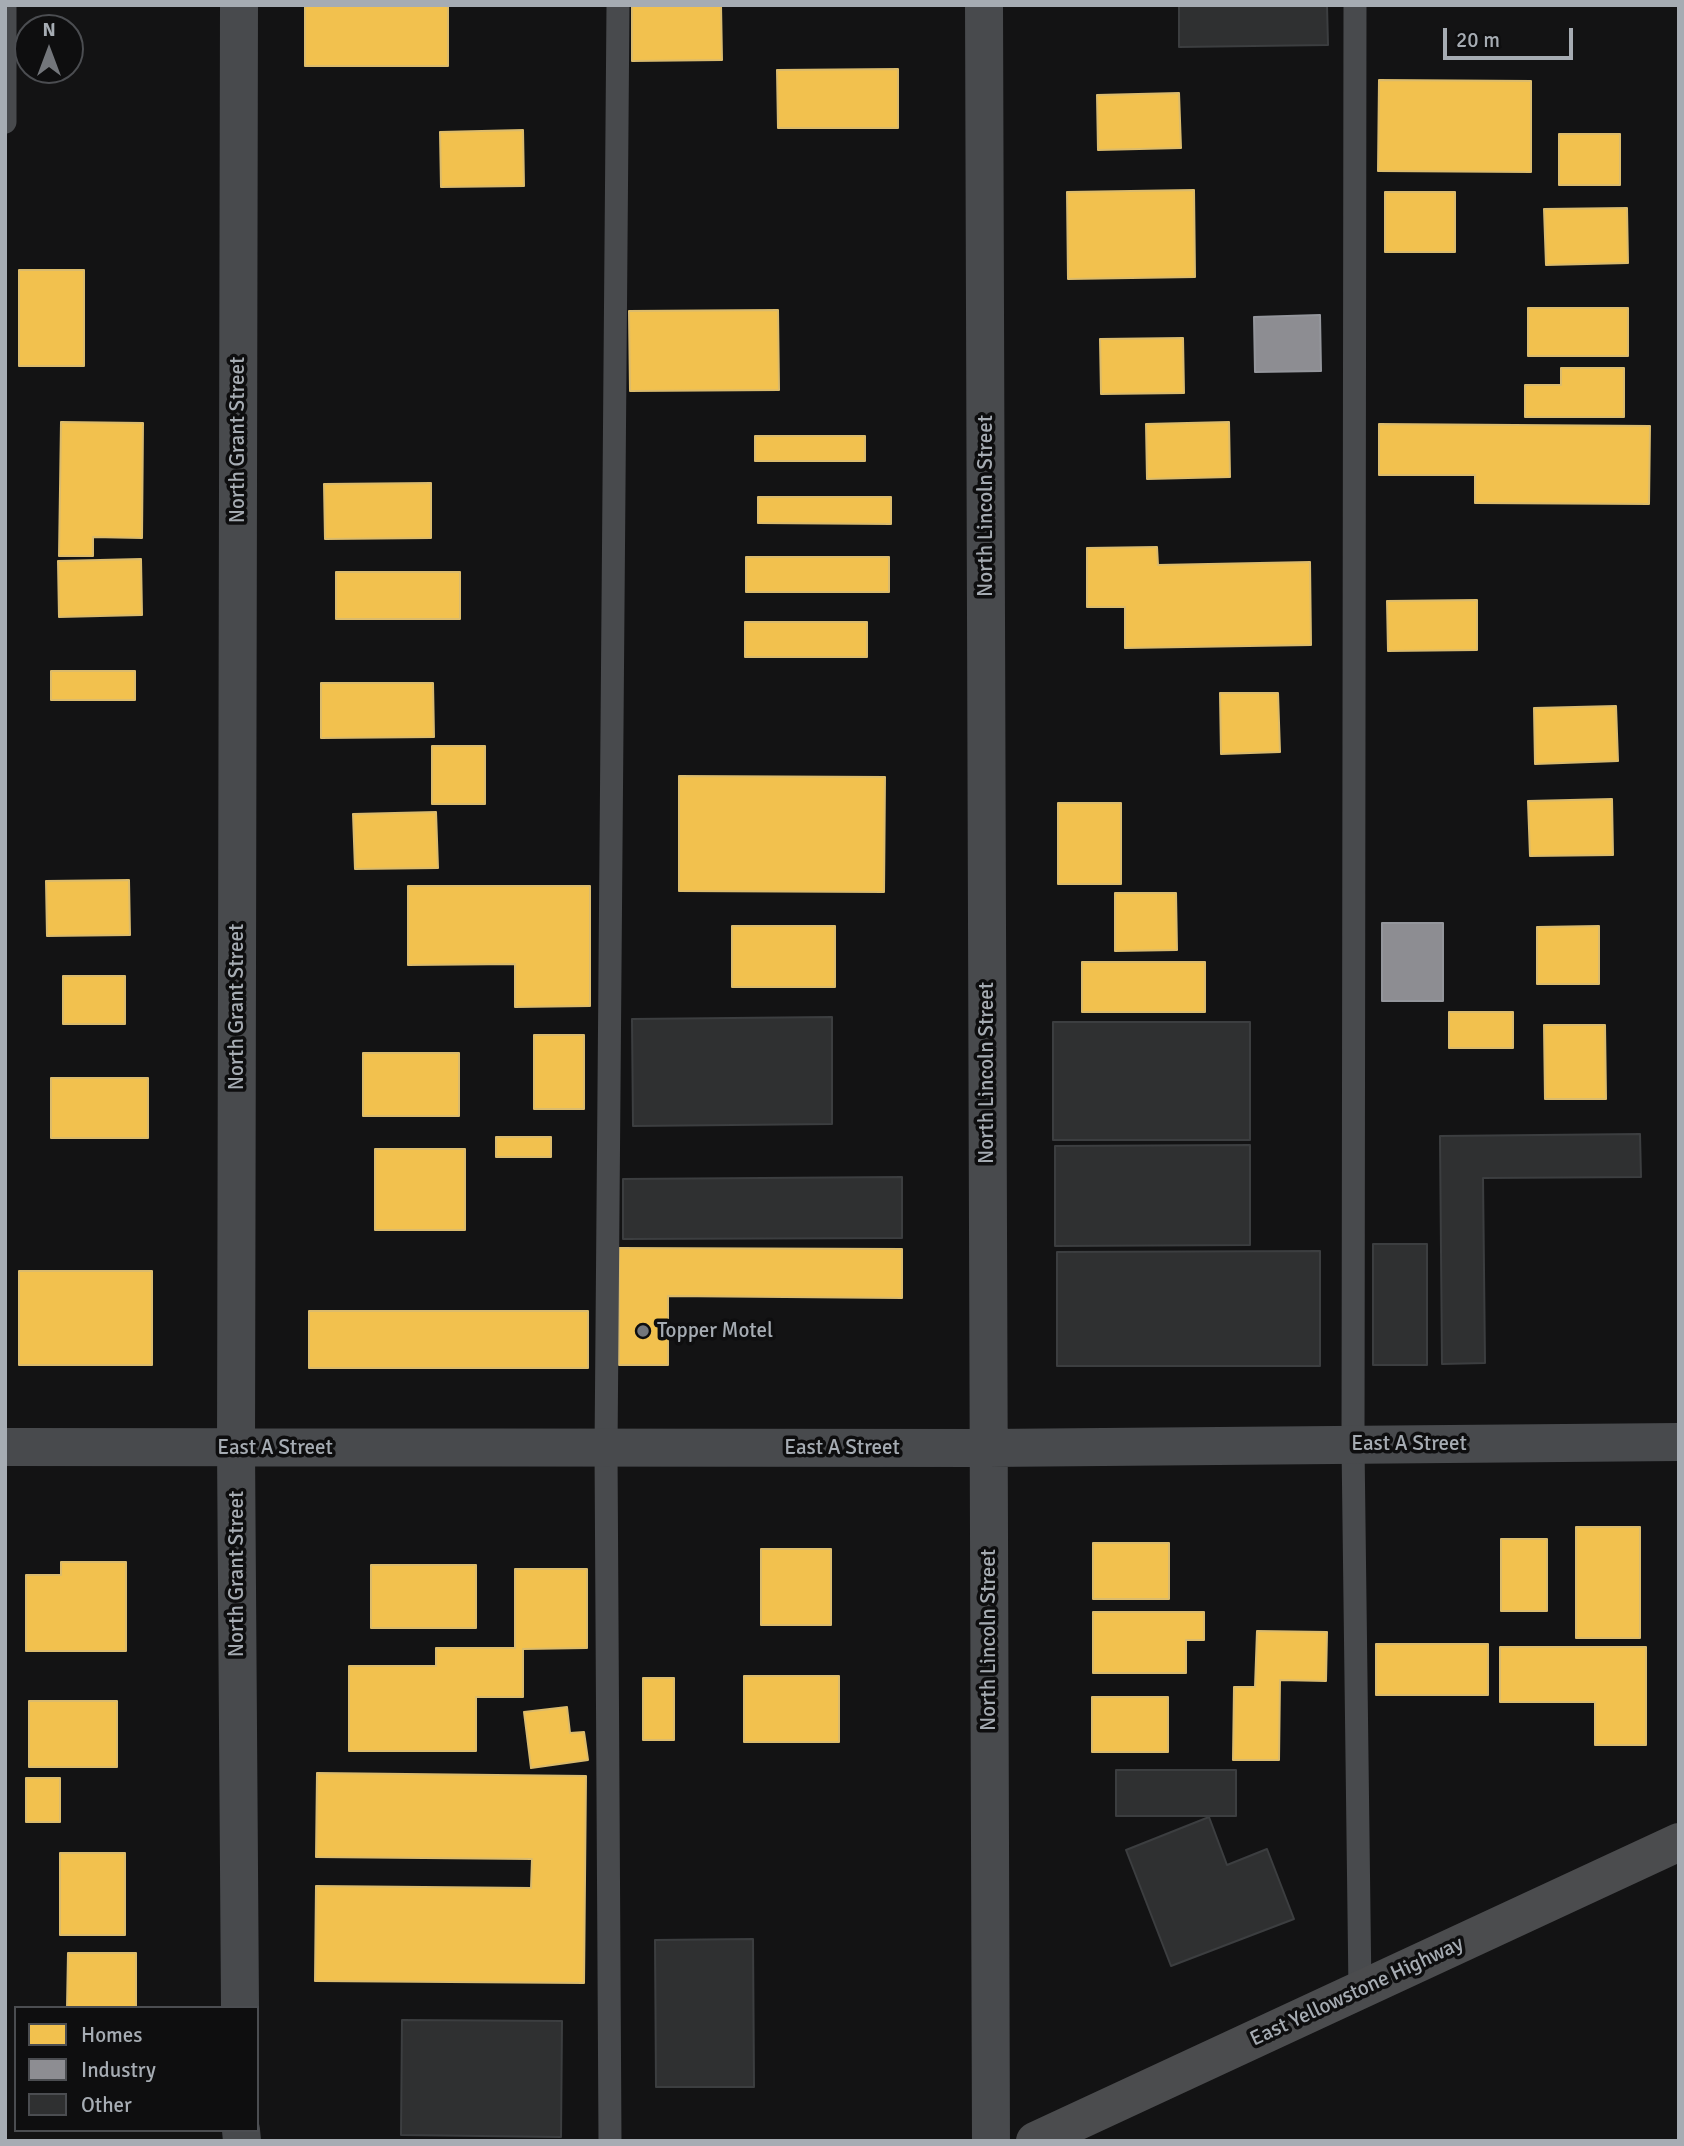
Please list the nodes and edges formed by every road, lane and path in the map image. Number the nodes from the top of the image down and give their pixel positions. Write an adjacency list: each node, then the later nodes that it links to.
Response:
1 (5, 5): 6 (lane)
2 (239, 5): 10 (street, North Grant Street)
3 (618, 5): 11 (lane)
4 (984, 5): 12 (street, North Lincoln Street)
5 (1356, 5): 8 (lane)
6 (5, 122)
7 (1679, 1442): 8 (street, East A Street)
8 (1353, 1445): 12 (street, East A Street); 14 (lane)
9 (5, 1447): 10 (street, East A Street)
10 (236, 1448): 11 (street, East A Street); 15 (street, North Grant Street)
11 (606, 1448): 12 (street, East A Street); 16 (lane)
12 (988, 1448): 17 (street, North Lincoln Street)
13 (1679, 1842): 14 (main road, East Yellowstone Highway)
14 (1360, 1991): 18 (main road, East Yellowstone Highway)
15 (240, 2006)
16 (610, 2141)
17 (990, 2141)
18 (1035, 2141)

